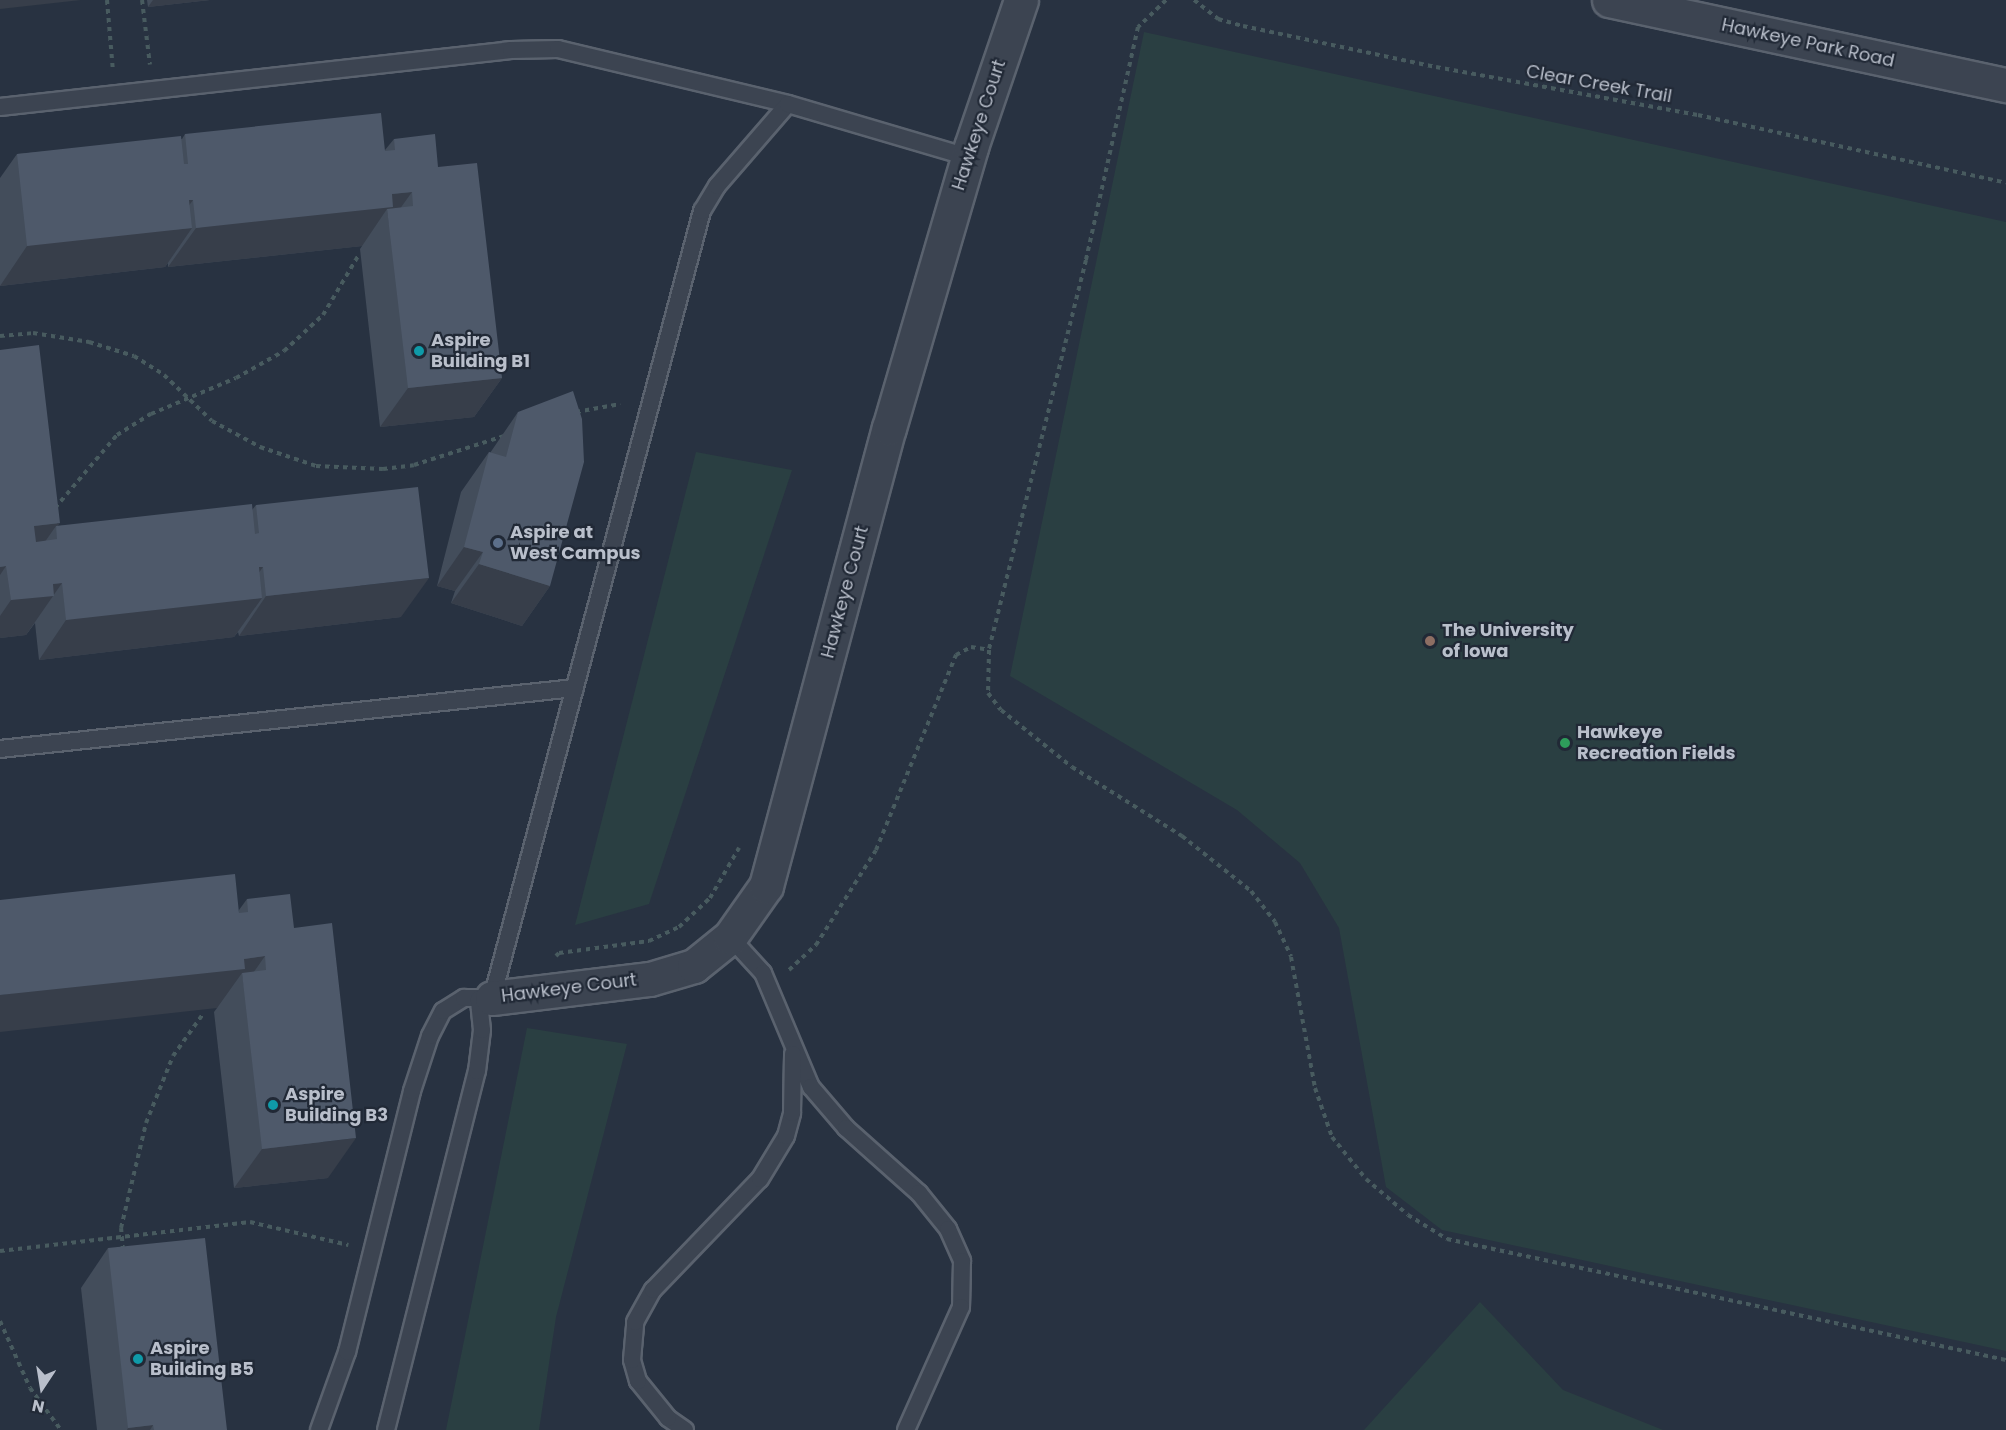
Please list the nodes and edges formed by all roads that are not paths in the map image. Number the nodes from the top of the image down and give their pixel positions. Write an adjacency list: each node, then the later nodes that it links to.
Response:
1 (1021, 0): 6 (street, Hawkeye Court)
2 (1610, 0): 3 (street, Hawkeye Park Road)
3 (2006, 85)
4 (788, 104): 5 (lane); 6 (lane); 7 (lane)
5 (0, 107)
6 (968, 157): 9 (street, Hawkeye Court)
7 (575, 688): 8 (lane); 10 (lane)
8 (0, 749)
9 (730, 937): 10 (street, Hawkeye Court); 11 (lane)
10 (485, 999): 12 (lane); 13 (lane)
11 (793, 1044): 14 (lane); 15 (lane)
12 (319, 1430)
13 (386, 1430)
14 (685, 1430)
15 (906, 1430)

